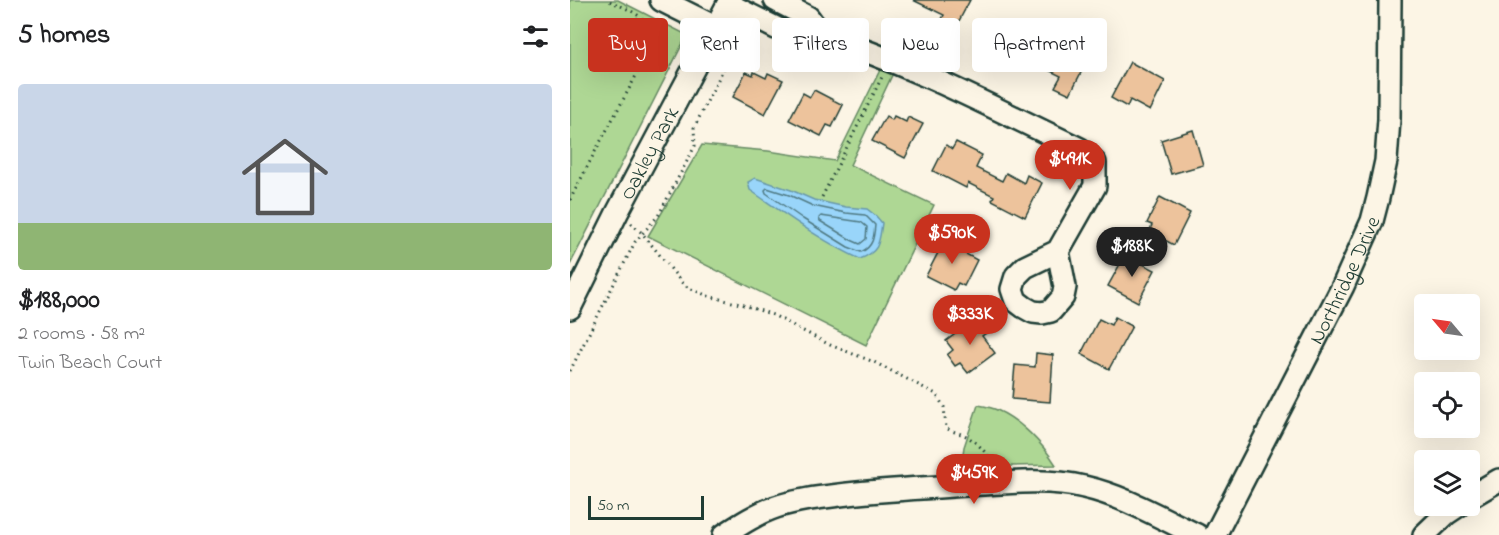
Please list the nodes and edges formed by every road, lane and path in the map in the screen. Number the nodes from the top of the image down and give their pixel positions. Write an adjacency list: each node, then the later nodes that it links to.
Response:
1 (607, 0): 15 (path)
2 (661, 0): 7 (street)
3 (775, 0): 9 (street)
4 (1390, 0): 27 (street, Northridge Drive)
5 (729, 2): 6 (street); 8 (street, Oakley Park)
6 (750, 15): 10 (street); 16 (path)
7 (697, 18)
8 (720, 18)
9 (809, 18)
10 (772, 26)
11 (691, 72): 18 (street, Oakley Park)
12 (885, 72): 14 (path)
13 (916, 72): 17 (street)
14 (822, 197)
15 (570, 200)
16 (642, 233): 19 (path); 21 (path)
17 (1058, 250)
18 (570, 308)
19 (570, 371)
20 (1499, 480): 22 (street)
21 (997, 484): 24 (street); 26 (street)
22 (1480, 491)
23 (1444, 516): 28 (street)
24 (748, 528): 25 (street)
25 (724, 535)
26 (1197, 535)
27 (1215, 535)
28 (1424, 535)

